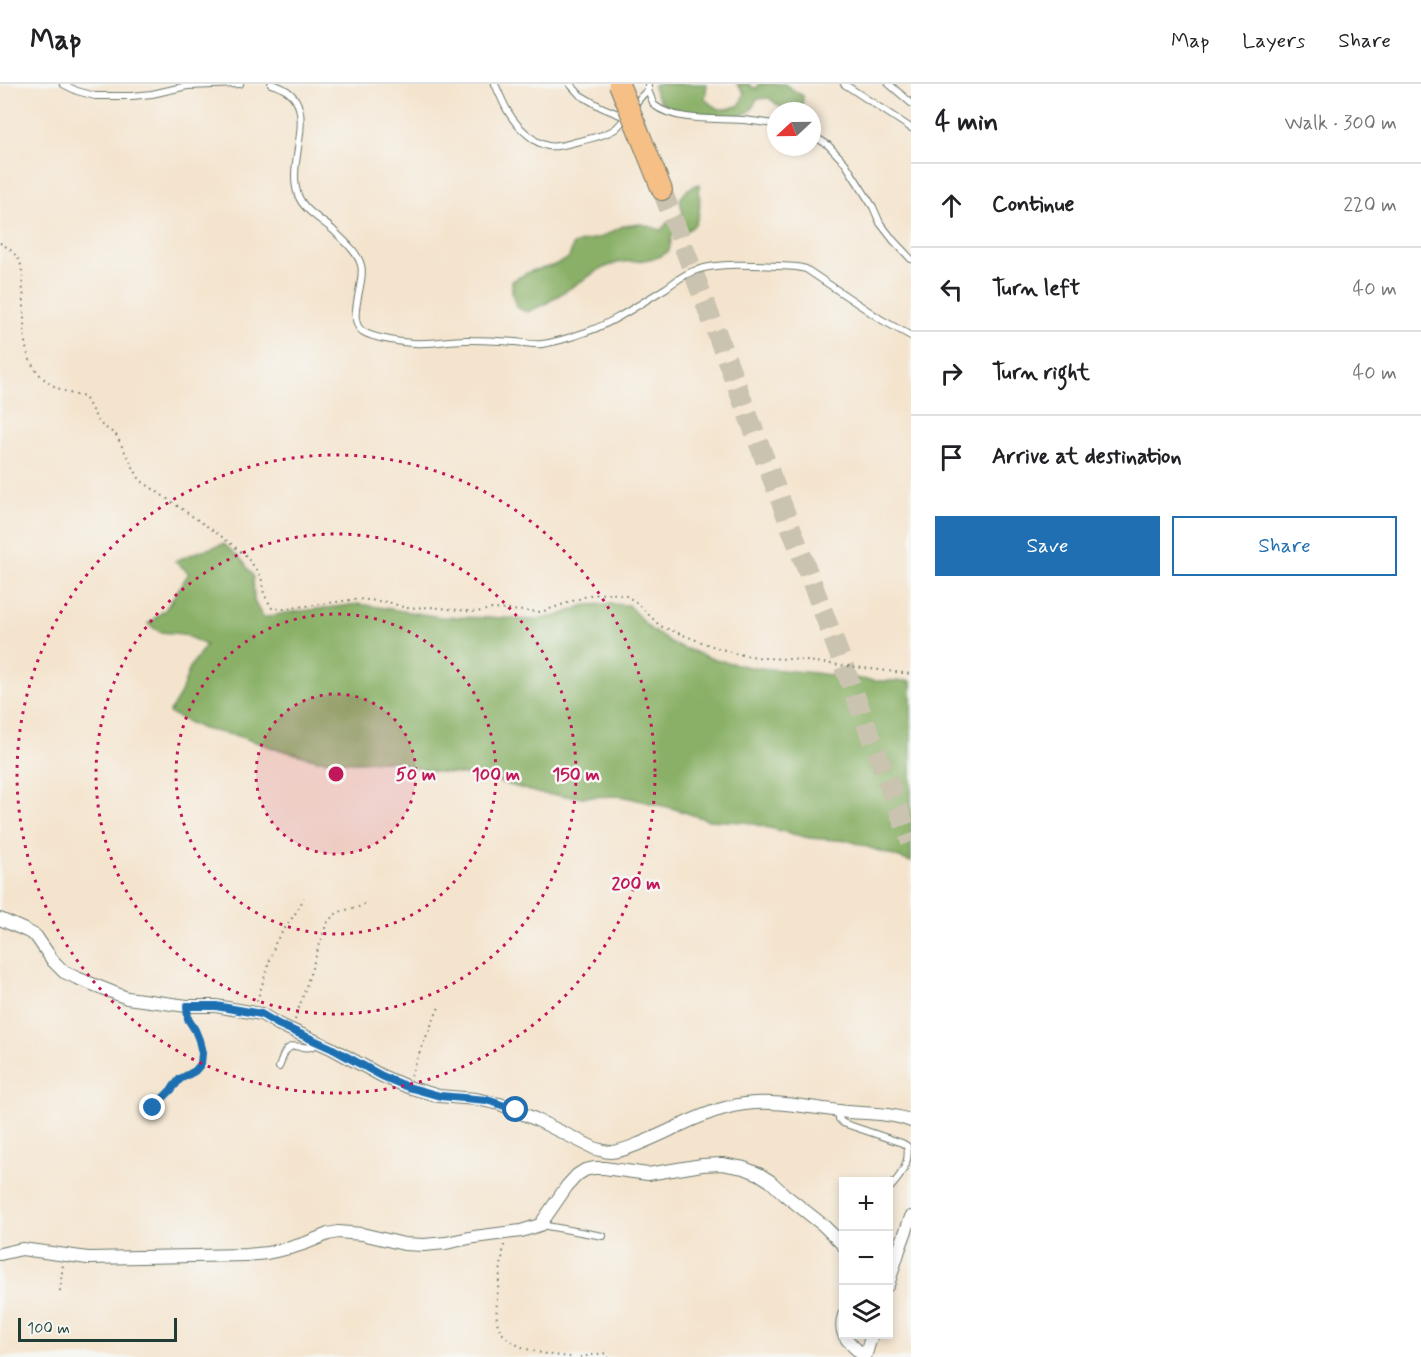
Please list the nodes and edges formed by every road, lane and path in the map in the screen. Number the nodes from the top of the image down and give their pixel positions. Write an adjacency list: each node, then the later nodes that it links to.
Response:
1 (63, 84): 2 (lane)
2 (240, 84)
3 (271, 84): 18 (lane)
4 (495, 84): 11 (lane)
5 (570, 84): 11 (lane)
6 (619, 84): 15 (main road, bridge)
7 (844, 84): 13 (lane)
8 (889, 84): 10 (lane)
9 (648, 87): 11 (lane); 12 (lane)
10 (911, 103)
11 (625, 117)
12 (767, 123)
13 (911, 128)
14 (821, 141): 17 (lane)
15 (662, 190)
16 (0, 243): 19 (path)
17 (911, 259)
18 (911, 336)
19 (911, 674)
20 (304, 898): 25 (path)
21 (367, 901): 26 (path)
22 (0, 919): 23 (street)
23 (187, 1006): 25 (street); 30 (path)
24 (439, 1007): 29 (path)
25 (254, 1012): 26 (street)
26 (291, 1030): 27 (street)
27 (318, 1042): 28 (lane); 29 (street)
28 (279, 1067)
29 (408, 1087): 31 (street)
30 (153, 1108)
31 (839, 1111): 32 (street); 33 (lane)
32 (911, 1121)
33 (893, 1184)
34 (911, 1217): 41 (street)
35 (540, 1225): 36 (street); 37 (lane); 38 (street)
36 (506, 1233): 40 (street); 45 (path)
37 (603, 1236)
38 (839, 1242)
39 (0, 1254): 40 (street)
40 (64, 1255): 42 (path)
41 (893, 1269)
42 (60, 1291)
43 (847, 1339): 48 (street)
44 (871, 1339): 48 (street)
45 (571, 1357)
46 (580, 1357): 47 (path)
47 (608, 1357)
48 (865, 1357)
49 (870, 1357): 50 (street)
50 (876, 1357)

